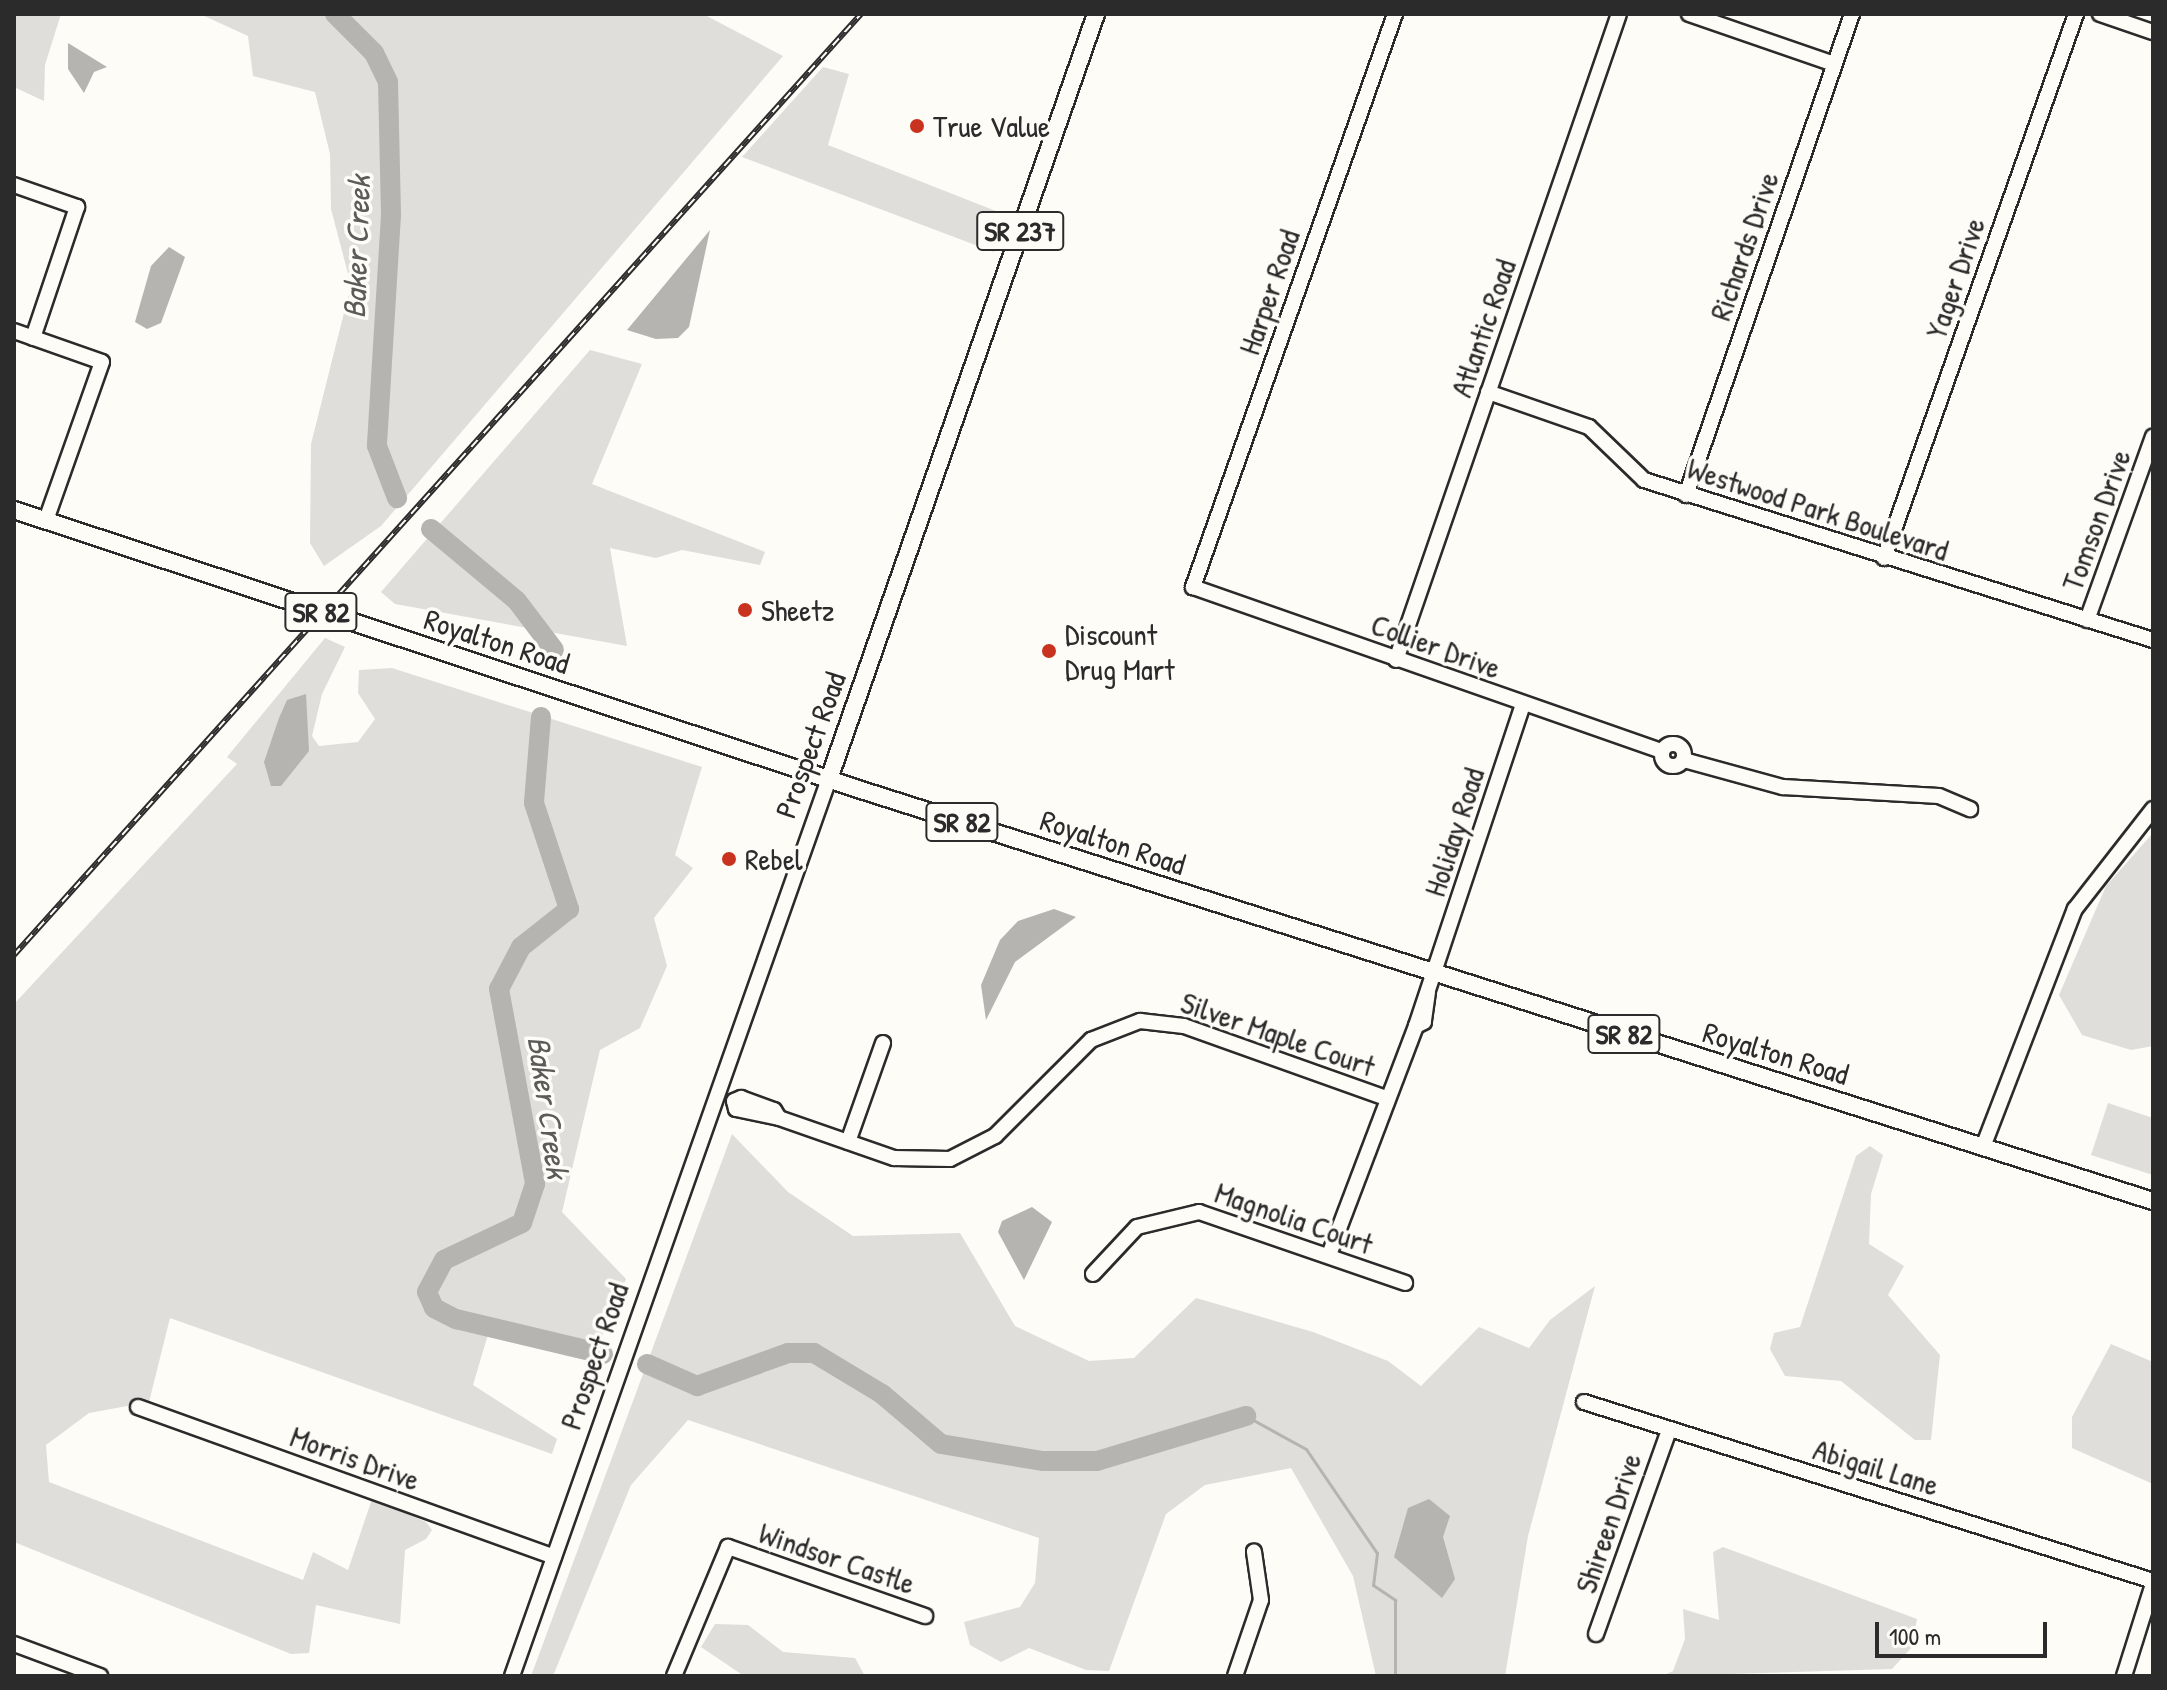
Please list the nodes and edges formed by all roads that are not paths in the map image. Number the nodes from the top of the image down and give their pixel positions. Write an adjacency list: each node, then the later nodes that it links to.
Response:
1 (1096, 14): 24 (main road, Prospect Road / SR 237)
2 (1395, 14): 19 (street, Harper Road)
3 (1619, 14): 13 (street, Atlantic Road)
4 (1689, 14): 9 (street)
5 (1852, 14): 9 (street, Richards Drive)
6 (2076, 14): 18 (street, Yager Drive)
7 (2100, 14): 8 (street)
8 (2153, 32)
9 (1834, 64): 15 (street, Richards Drive)
10 (14, 185): 12 (street)
11 (14, 331): 12 (street)
12 (33, 338): 17 (street)
13 (1488, 392): 15 (street, Westwood Park Boulevard); 22 (street, Atlantic Road)
14 (2153, 437): 20 (street, Tomson Drive)
15 (1686, 495): 18 (street, Westwood Park Boulevard)
16 (14, 510): 17 (main road, Royalton Road / SR 82)
17 (46, 520): 24 (main road, Royalton Road / SR 82)
18 (1884, 558): 20 (street, Westwood Park Boulevard)
19 (1193, 587): 22 (street, Collier Drive)
20 (2087, 620): 21 (street, Westwood Park Boulevard)
21 (2153, 640)
22 (1396, 660): 23 (street, Collier Drive)
23 (1523, 705): 25 (street, Collier Drive); 27 (street, Holiday Road)
24 (829, 779): 27 (main road, Royalton Road / SR 82); 29 (street, Prospect Road)
25 (1970, 809)
26 (2153, 809): 32 (street)
27 (1435, 975): 30 (street, Holiday Road); 32 (main road, Royalton Road / SR 82)
28 (883, 1043): 31 (street)
29 (716, 1095): 31 (street, Silver Maple Court); 41 (street, Prospect Road)
30 (1386, 1098): 31 (street, Silver Maple Court); 34 (street, Holiday Road)
31 (848, 1142)
32 (1983, 1147): 33 (main road, Royalton Road / SR 82)
33 (2153, 1201)
34 (1329, 1255): 35 (street, Magnolia Court); 36 (street, Magnolia Court)
35 (1093, 1274)
36 (1405, 1283)
37 (1584, 1402): 39 (street, Abigail Lane)
38 (138, 1407): 41 (street, Morris Drive)
39 (1669, 1430): 42 (street, Abigail Lane); 44 (street, Shireen Drive)
40 (1254, 1552): 49 (street)
41 (554, 1557): 47 (street, Prospect Road)
42 (2153, 1583): 50 (street)
43 (925, 1616): 48 (street, Windsor Castle)
44 (1596, 1634)
45 (14, 1644): 46 (street)
46 (100, 1676)
47 (512, 1676)
48 (674, 1676)
49 (1235, 1676)
50 (2124, 1676)

